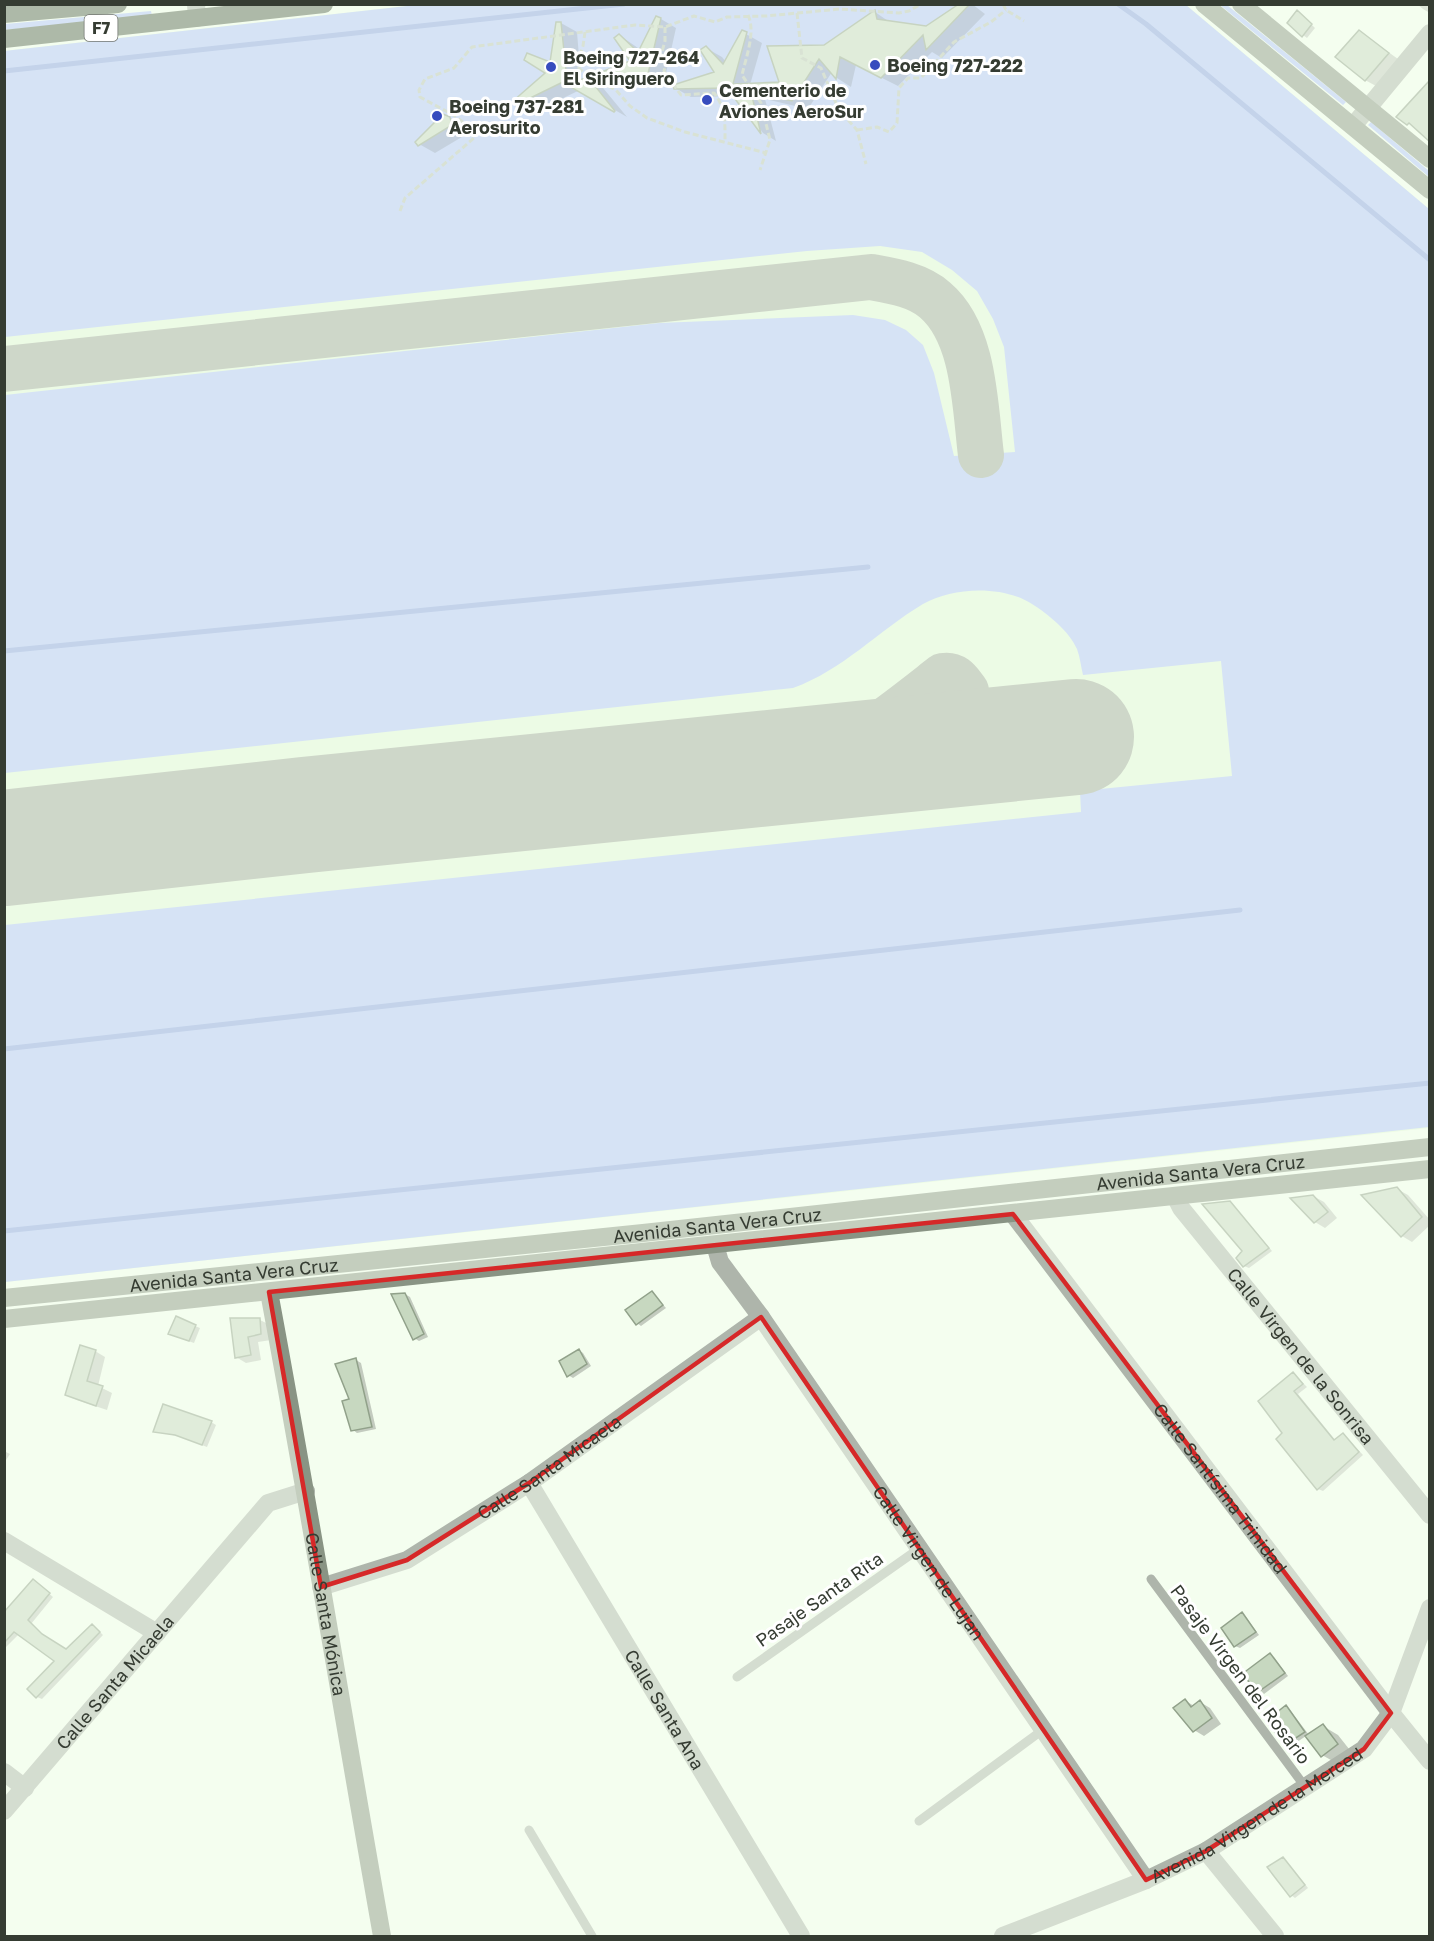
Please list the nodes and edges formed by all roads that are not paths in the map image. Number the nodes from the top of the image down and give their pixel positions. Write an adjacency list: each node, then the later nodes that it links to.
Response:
1 (118, 4): 7 (highway, F7)
2 (324, 4): 5 (highway, F7)
3 (1204, 4): 11 (main road)
4 (1241, 4): 10 (main road)
5 (239, 9): 6 (highway, F7)
6 (197, 11): 9 (highway, F7)
7 (4, 14)
8 (1430, 33): 10 (street)
9 (4, 39)
10 (1368, 109): 11 (street); 12 (main road)
11 (1353, 126): 13 (main road)
12 (1430, 159)
13 (1430, 190)
14 (1430, 1147): 20 (main road, Avenida Santa Vera Cruz)
15 (1430, 1169): 16 (main road, Avenida Santa Vera Cruz)
16 (1175, 1196): 17 (main road, Avenida Santa Vera Cruz); 25 (street, Calle Virgen de la Sonrisa)
17 (1012, 1214): 18 (main road, Avenida Santa Vera Cruz); 33 (street, Calle Santísima Trinidad)
18 (715, 1245): 19 (main road, Avenida Santa Vera Cruz); 21 (street, Calle Virgen de Lujan)
19 (269, 1292): 22 (main road, Avenida Santa Vera Cruz); 24 (main road, Calle Santa Mónica)
20 (4, 1298)
21 (761, 1317): 23 (street, Calle Santa Micaela); 27 (street, Calle Virgen de Lujan)
22 (4, 1319)
23 (529, 1483): 29 (street, Calle Santa Micaela); 46 (street, Calle Santa Ana)
24 (306, 1491): 29 (main road, Calle Santa Mónica); 31 (street, Calle Santa Micaela)
25 (1430, 1515)
26 (4, 1541): 31 (street)
27 (920, 1548): 32 (lane, Pasaje Santa Rita); 34 (street, Calle Virgen de Lujan)
28 (1150, 1579): 38 (lane, Pasaje Virgen del Rosario)
29 (321, 1587): 44 (main road, Calle Santa Mónica)
30 (1430, 1608): 33 (street, Avenida Virgen de la Merced)
31 (157, 1633): 37 (street, Calle Santa Micaela)
32 (737, 1677)
33 (1391, 1713): 35 (street, Calle Santísima Trinidad); 38 (street, Avenida Virgen de la Merced)
34 (1044, 1729): 40 (lane); 43 (street, Calle Virgen de Lujan)
35 (1430, 1761)
36 (4, 1772): 37 (street)
37 (24, 1788): 39 (street, Calle Santa Micaela)
38 (1306, 1788): 42 (street, Avenida Virgen de la Merced)
39 (4, 1811)
40 (920, 1821)
41 (529, 1830): 45 (lane)
42 (1206, 1851): 43 (street, Avenida Virgen de la Merced); 48 (street)
43 (1146, 1880): 47 (street, Avenida Virgen de la Merced)
44 (382, 1936)
45 (592, 1936)
46 (801, 1936)
47 (1003, 1936)
48 (1275, 1936)

